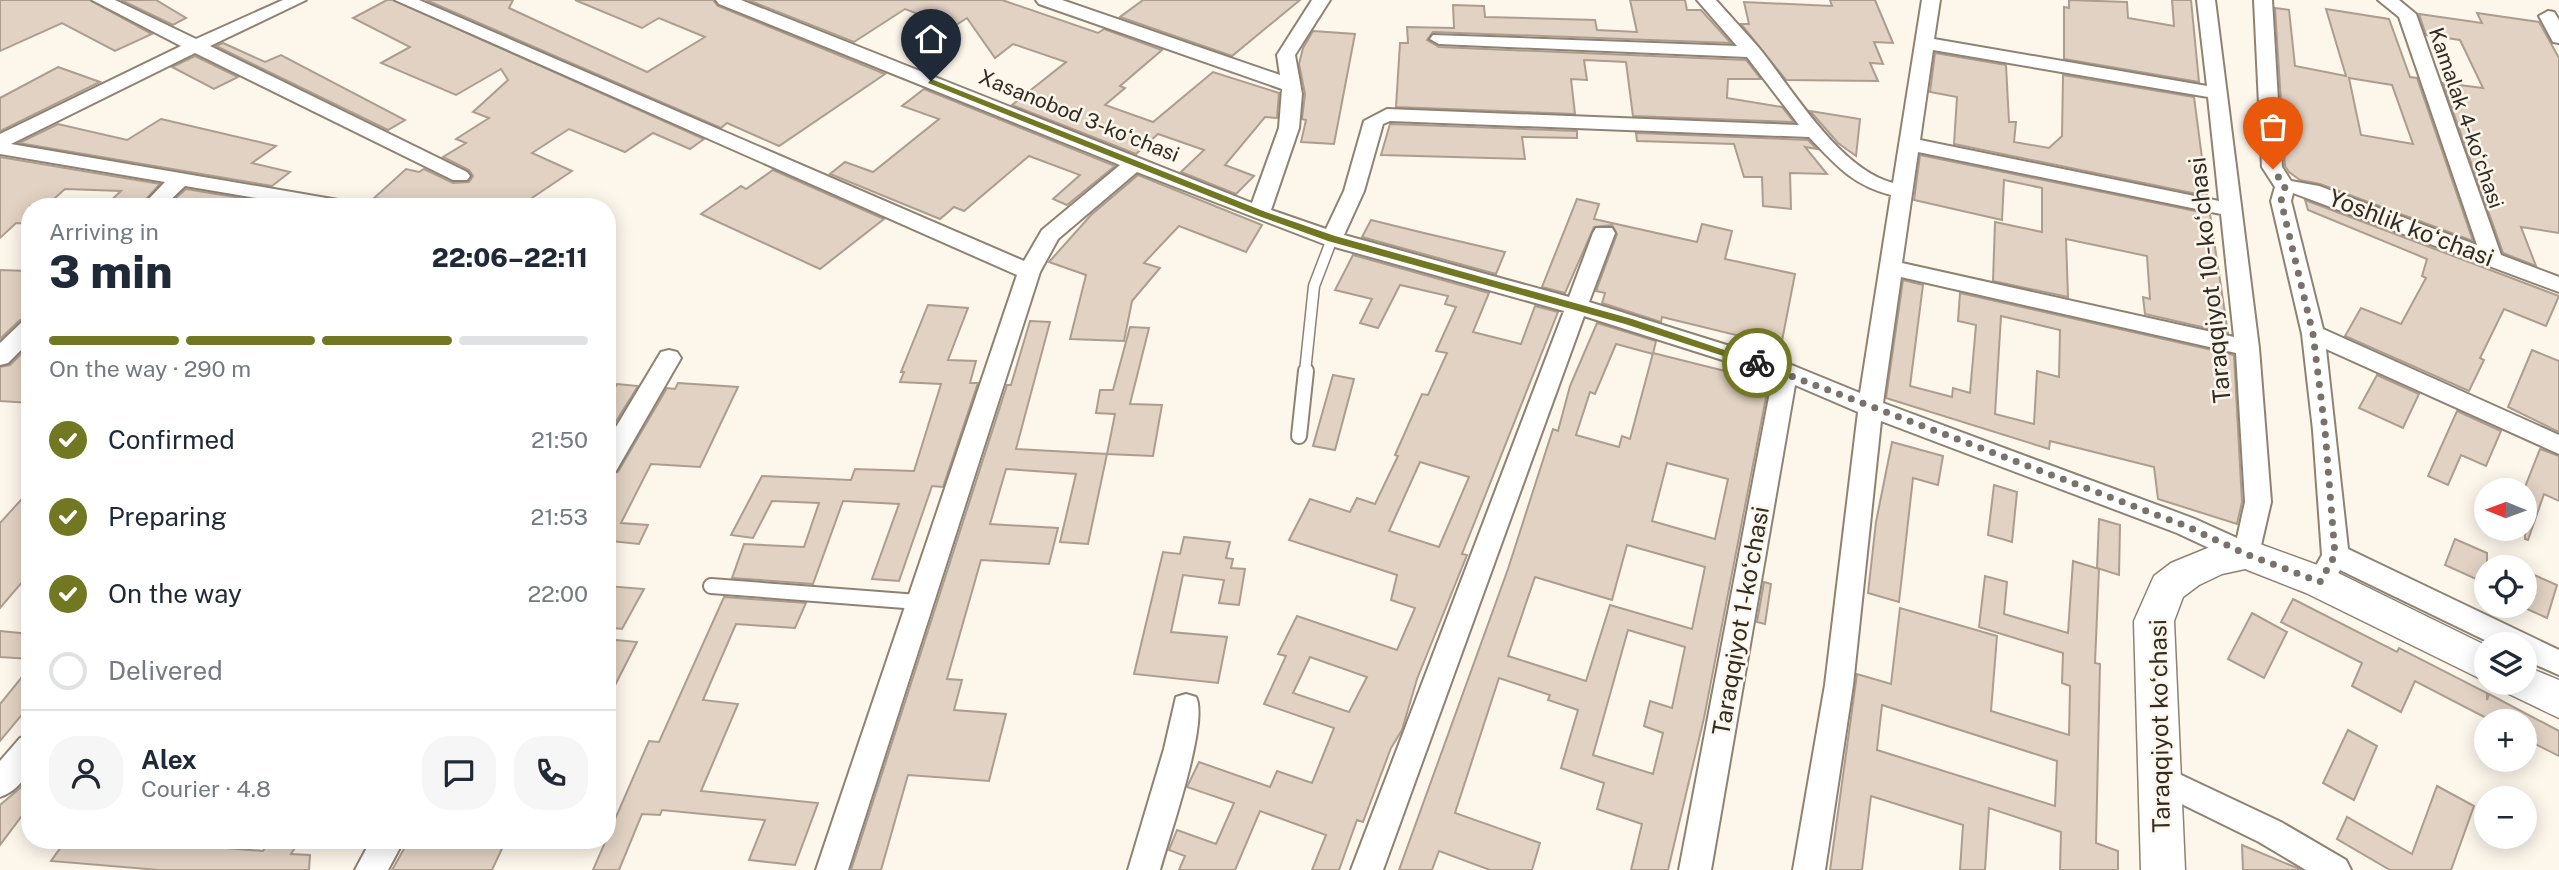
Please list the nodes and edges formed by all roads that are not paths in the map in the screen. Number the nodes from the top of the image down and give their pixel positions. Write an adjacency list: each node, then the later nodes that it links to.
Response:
1 (101, 0): 16 (street)
2 (297, 0): 16 (street)
3 (404, 0): 37 (street)
4 (726, 0): 24 (street, Xasanobod 3-koʻchasi)
5 (1045, 0): 18 (street)
6 (1321, 0): 18 (street)
7 (1706, 0): 17 (street)
8 (1931, 0): 15 (street)
9 (2206, 0): 19 (street, Taraqqiyot 10-koʻchasi)
10 (2263, 0): 27 (street)
11 (2387, 0): 35 (street, Kamalak 4-koʻchasi)
12 (2548, 16): 13 (street)
13 (2559, 38)
14 (1439, 39): 17 (street)
15 (1923, 43): 19 (street); 22 (street)
16 (196, 47): 21 (street); 25 (street)
17 (1752, 52): 20 (street)
18 (1289, 85): 32 (street)
19 (2215, 93): 31 (street, Taraqqiyot 10-koʻchasi)
20 (1814, 131): 28 (street); 34 (street)
21 (0, 142)
22 (1910, 144): 28 (street); 31 (street)
23 (0, 148): 26 (street)
24 (1136, 162): 32 (street, Xasanobod 3-koʻchasi); 37 (street)
25 (460, 176)
26 (181, 178): 29 (street); 30 (street)
27 (2285, 187): 35 (street, Yoshlik koʻchasi); 40 (street)
28 (1903, 192): 36 (street)
29 (160, 198)
30 (293, 198)
31 (2229, 209): 42 (street, Taraqqiyot 10-koʻchasi)
32 (1259, 213): 34 (street, Xasanobod 3-koʻchasi)
33 (1604, 233): 39 (street)
34 (1332, 239): 39 (street, Xasanobod 3-koʻchasi); 47 (lane)
35 (2492, 260): 38 (street, Yoshlik koʻchasi)
36 (1891, 268): 42 (street); 46 (street)
37 (1029, 272): 53 (street)
38 (2559, 285)
39 (1576, 307): 45 (street, Xasanobod 3-koʻchasi); 68 (street)
40 (2313, 334): 48 (street); 51 (street)
41 (21, 336): 43 (street)
42 (2247, 348): 50 (street, Taraqqiyot 10-koʻchasi)
43 (0, 357)
44 (669, 358): 49 (street)
45 (1786, 372): 46 (street, Xasanobod 3-koʻchasi); 69 (street, Taraqqiyot 1-koʻchasi)
46 (1870, 408): 50 (street, Xasanobod 3-koʻchasi); 70 (street)
47 (1299, 436)
48 (2559, 445)
49 (616, 449)
50 (2246, 554): 51 (street); 62 (street, Taraqqiyot koʻchasi)
51 (2327, 569): 54 (street); 56 (street)
52 (711, 586): 53 (lane)
53 (918, 602): 66 (street)
54 (2489, 632)
55 (2537, 653): 57 (street)
56 (2474, 656)
57 (2559, 663)
58 (2537, 689): 59 (street)
59 (2559, 700)
60 (1186, 706): 67 (street)
61 (21, 758): 63 (street)
62 (2160, 778): 71 (street, Taraqqiyot koʻchasi); 72 (street)
63 (0, 783)
64 (383, 849): 65 (street)
65 (371, 870)
66 (832, 870)
67 (1144, 870)
68 (1367, 870)
69 (1695, 870)
70 (1809, 870)
71 (2163, 870)
72 (2334, 870)

